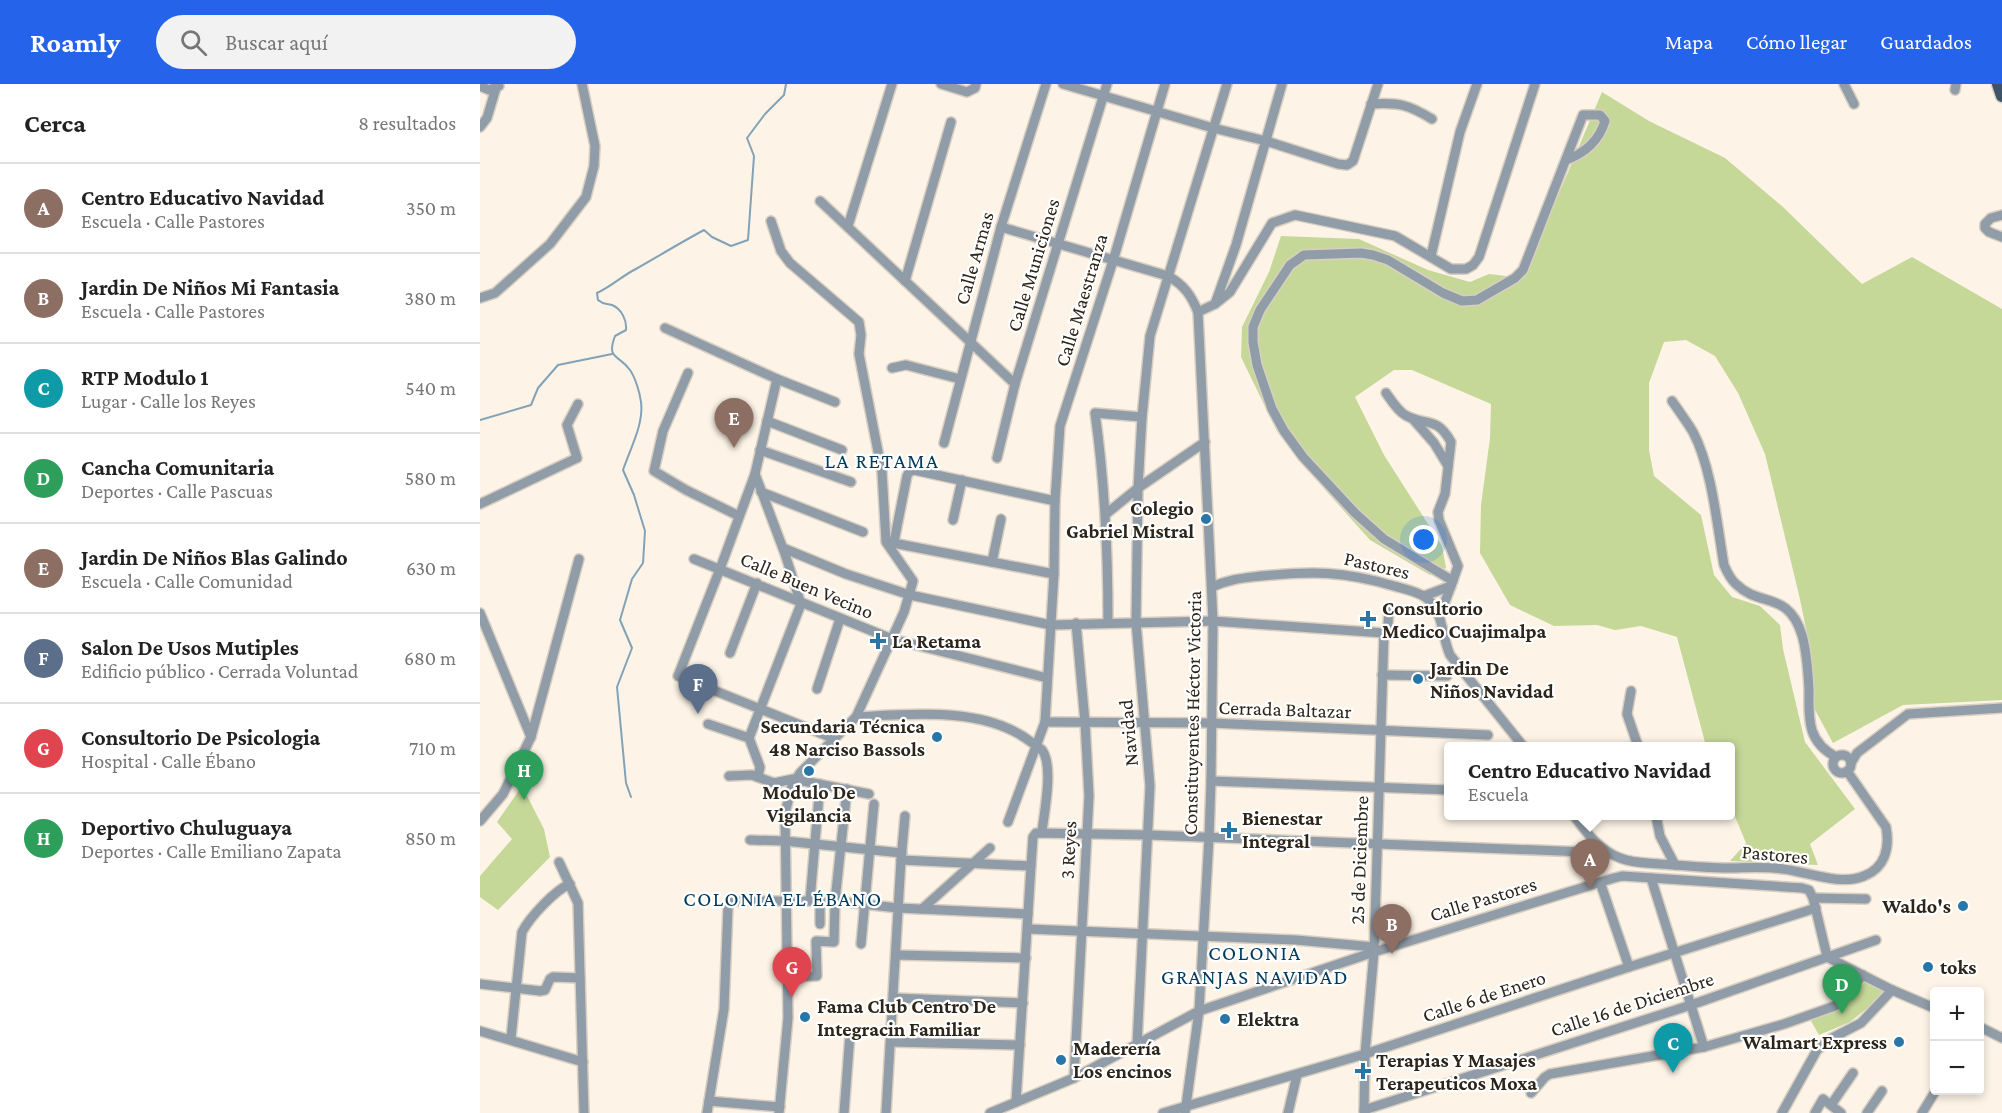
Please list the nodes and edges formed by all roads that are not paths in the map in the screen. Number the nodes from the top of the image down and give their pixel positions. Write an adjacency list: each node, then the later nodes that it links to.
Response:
1 (582, 84): 40 (street)
2 (892, 84): 32 (street)
3 (941, 84): 4 (street)
4 (976, 84)
5 (1047, 84): 33 (street, Calle Armas)
6 (1063, 84): 18 (street)
7 (1107, 84): 18 (street, Calle Municiones)
8 (1165, 84): 22 (street, Calle Maestranza)
9 (1227, 84): 26 (street, Navidad)
10 (1282, 84): 27 (street)
11 (1378, 84): 20 (street)
12 (1477, 84): 36 (street)
13 (1535, 84): 36 (street)
14 (1844, 84): 21 (street)
15 (1998, 84): 19 (main road)
16 (480, 86): 17 (street)
17 (499, 86): 25 (street)
18 (1103, 96): 22 (street); 35 (street, Calle Municiones)
19 (2002, 96)
20 (1371, 104): 23 (street); 27 (street)
21 (1854, 104)
22 (1156, 112): 26 (street); 37 (street, Calle Maestranza)
23 (1432, 119)
24 (951, 122): 39 (street)
25 (480, 127)
26 (1213, 128): 27 (street); 38 (street, Navidad)
27 (1266, 141): 41 (street)
28 (1566, 160): 28 (street); 83 (street)
29 (820, 201): 32 (street)
30 (2002, 215): 34 (street)
31 (771, 221): 75 (street)
32 (848, 226): 39 (street)
33 (1001, 227): 35 (street); 44 (street, Calle Armas)
34 (2002, 237)
35 (1058, 245): 37 (street); 49 (street, Calle Municiones)
36 (1431, 256): 41 (street)
37 (1113, 261): 38 (street); 68 (street, Calle Maestranza)
38 (1168, 276): 42 (street); 54 (street, Navidad)
39 (905, 281): 44 (street)
40 (480, 298)
41 (1215, 304): 42 (street)
42 (1198, 312): 57 (street, Constituyentes Héctor Victoria)
43 (665, 328): 47 (street)
44 (970, 340): 48 (street, Calle Armas); 49 (street)
45 (892, 368): 48 (street)
46 (688, 373): 71 (street)
47 (777, 379): 52 (street); 56 (street)
48 (960, 379): 58 (street, Calle Armas)
49 (1015, 384): 61 (street, Calle Municiones)
50 (1386, 393): 55 (street)
51 (1672, 401): 121 (street)
52 (836, 402)
53 (578, 404): 69 (street)
54 (1142, 417): 66 (street, Navidad); 70 (street)
55 (1413, 419): 62 (street); 62 (street)
56 (767, 421): 59 (street); 60 (street)
57 (1205, 442): 66 (street); 84 (street, Constituyentes Héctor Victoria)
58 (944, 443)
59 (760, 450): 63 (street); 65 (street)
60 (842, 450)
61 (997, 458)
62 (1448, 466): 83 (street)
63 (754, 474): 67 (street); 71 (street)
64 (962, 480): 68 (street); 73 (street); 75 (street)
65 (851, 482)
66 (1138, 488): 70 (street); 93 (street, Navidad)
67 (761, 492): 74 (street); 76 (street)
68 (1055, 501): 81 (street, Calle Maestranza)
69 (480, 504)
70 (1106, 514): 95 (street)
71 (739, 516): 80 (street)
72 (1001, 519): 79 (street)
73 (953, 520)
74 (863, 532)
75 (890, 542): 79 (street); 85 (street)
76 (783, 548): 85 (street); 87 (street)
77 (579, 559): 115 (street)
78 (694, 559): 80 (street, Calle Buen Vecino)
79 (992, 562): 81 (street)
80 (720, 569): 82 (street, Calle Buen Vecino); 106 (street)
81 (1054, 574): 96 (street, Calle Maestranza)
82 (757, 584): 87 (street, Calle Buen Vecino); 99 (street)
83 (1452, 584): 86 (street); 90 (street)
84 (1212, 587): 86 (street, Pastores); 92 (street, Constituyentes Héctor Victoria)
85 (910, 595): 96 (street); 98 (street)
86 (1424, 596): 90 (street, Pastores)
87 (801, 604): 91 (street, Calle Buen Vecino); 106 (street)
88 (1389, 609): 97 (street, 25 de Diciembre)
89 (480, 613): 115 (street)
90 (1440, 615): 118 (street)
91 (840, 619): 98 (street, Calle Buen Vecino); 103 (street)
92 (1213, 621): 93 (street); 97 (street); 112 (street, Constituyentes Héctor Victoria)
93 (1136, 622): 95 (street); 110 (street, Navidad)
94 (1077, 623): 95 (street); 96 (street); 109 (street, 3 Reyes)
95 (1108, 623)
96 (1051, 625): 102 (street, Calle Maestranza)
97 (1384, 633): 100 (street, 25 de Diciembre)
98 (892, 639): 102 (street, Calle Buen Vecino); 107 (street)
99 (730, 653)
100 (1382, 675): 101 (street); 113 (street, 25 de Diciembre)
101 (1448, 676)
102 (1047, 678): 108 (street, Calle Maestranza)
103 (817, 689)
104 (1630, 691): 119 (street)
105 (2002, 708): 122 (street)
106 (761, 709): 116 (street); 117 (street)
107 (856, 717): 117 (street); 120 (street)
108 (1045, 722): 109 (street, Cerrada Baltazar); 120 (street)
109 (1085, 722): 110 (street, Cerrada Baltazar); 139 (street, 3 Reyes)
110 (1145, 722): 112 (street, Cerrada Baltazar); 140 (street, Navidad)
111 (708, 723): 116 (street)
112 (1211, 723): 113 (street, Cerrada Baltazar); 126 (street, Constituyentes Héctor Victoria)
113 (1380, 731): 114 (street, Cerrada Baltazar); 128 (street, 25 de Diciembre)
114 (1488, 735)
115 (531, 737): 134 (street)
116 (749, 738): 124 (street)
117 (835, 739): 125 (street)
118 (1518, 742)
119 (1636, 742)
120 (1035, 745): 137 (street); 138 (street)
121 (1836, 757): 122 (street); 122 (street)
122 (1849, 763): 153 (street, Pastores)
123 (729, 776): 124 (street)
124 (758, 777): 125 (street)
125 (795, 780): 127 (street); 143 (street)
126 (1211, 781): 128 (street); 141 (street, Constituyentes Héctor Victoria)
127 (820, 784): 129 (street); 144 (street)
128 (1379, 787): 130 (street); 145 (street, 25 de Diciembre)
129 (847, 789): 131 (street); 146 (street)
130 (1444, 790)
131 (869, 794)
132 (874, 804): 148 (street)
133 (905, 816): 150 (street)
134 (482, 817)
135 (1577, 820): 153 (street, Pastores)
136 (1657, 820): 153 (street)
137 (1008, 822)
138 (1042, 832): 139 (street); 154 (street)
139 (1087, 834): 140 (street); 170 (street, 3 Reyes)
140 (1149, 835): 141 (street); 171 (street, Navidad)
141 (1209, 838): 145 (street); 172 (street, Constituyentes Héctor Victoria)
142 (750, 840): 143 (street)
143 (785, 841): 144 (street); 160 (street)
144 (815, 844): 146 (street); 161 (street)
145 (1377, 845): 149 (street); 175 (street, 25 de Diciembre)
146 (841, 847): 148 (street); 162 (street)
147 (990, 848): 152 (street)
148 (870, 850): 150 (street); 163 (street)
149 (1585, 852)
150 (901, 856): 152 (street); 164 (street)
151 (559, 862): 157 (street)
152 (972, 863): 154 (street); 166 (street)
153 (1675, 865)
154 (1031, 866): 167 (street)
155 (1651, 878): 156 (street, Calle Pastores); 158 (street, Calle Pastores); 176 (street)
156 (1600, 882): 175 (street, Calle Pastores); 180 (street)
157 (570, 884): 183 (street); 185 (street)
158 (1813, 898): 159 (street); 165 (street)
159 (1866, 899)
160 (786, 900): 161 (street); 182 (street); 209 (street)
161 (815, 900): 162 (street); 168 (street)
162 (835, 901): 163 (street); 182 (street)
163 (865, 904): 164 (street); 174 (street)
164 (898, 908): 166 (street); 177 (street)
165 (1816, 908): 176 (street, Calle 6 de Enero); 179 (street)
166 (922, 909): 167 (street)
167 (1028, 914): 169 (street)
168 (820, 924)
169 (1028, 929): 170 (street); 178 (street)
170 (1082, 931): 171 (street); 205 (street, 3 Reyes)
171 (1143, 934): 172 (street); 199 (street, Navidad)
172 (1203, 937): 175 (street); 191 (street, Constituyentes Héctor Victoria)
173 (1876, 940): 179 (street, Calle 16 de Diciembre)
174 (861, 944)
175 (1374, 949): 191 (street, Calle Pastores); 201 (street, 25 de Diciembre)
176 (1675, 952): 180 (street, Calle 6 de Enero); 189 (street)
177 (896, 955): 178 (street); 187 (street)
178 (1026, 958): 188 (street)
179 (1829, 958): 181 (street); 189 (street, Calle 16 de Diciembre)
180 (1629, 967): 201 (street, Calle 6 de Enero)
181 (1863, 975): 186 (street); 200 (street)
182 (788, 977): 212 (street)
183 (580, 978): 185 (street); 202 (street)
184 (480, 984): 185 (street)
185 (516, 987): 195 (street)
186 (1892, 990): 190 (street); 215 (street)
187 (894, 998): 188 (street); 197 (street)
188 (1023, 1003): 198 (street)
189 (1691, 1005): 200 (street); 214 (street, Calle 16 de Diciembre)
190 (1930, 1006)
191 (1199, 1011): 199 (street, Calle Pastores); 213 (street, Constituyentes Héctor Victoria)
192 (1984, 1029): 196 (street)
193 (480, 1031): 195 (street)
194 (850, 1034): 218 (street)
195 (511, 1038): 202 (street)
196 (2002, 1038)
197 (891, 1042): 198 (street); 219 (street)
198 (1020, 1045): 210 (street)
199 (1137, 1045): 205 (street, Calle Pastores)
200 (1704, 1047): 207 (street)
201 (1365, 1054): 204 (street, Calle 6 de Enero); 214 (street, 25 de Diciembre)
202 (583, 1062): 216 (street)
203 (1853, 1073): 211 (street)
204 (1297, 1075): 213 (street, Calle 6 de Enero); 222 (street)
205 (1074, 1078): 210 (street, Calle Pastores)
206 (1882, 1091): 225 (street)
207 (1532, 1093)
208 (1933, 1095): 226 (street)
209 (709, 1101): 212 (street); 217 (street)
210 (1016, 1102): 220 (street, Calle Pastores)
211 (1827, 1102): 223 (street); 224 (street)
212 (780, 1110)
213 (1185, 1110): 221 (street, Calle 6 de Enero)
214 (1364, 1112)
215 (1786, 1112)
216 (584, 1113)
217 (707, 1113)
218 (844, 1113)
219 (886, 1113)
220 (990, 1113)
221 (1162, 1113)
222 (1288, 1113)
223 (1815, 1113)
224 (1841, 1113)
225 (1867, 1113)
226 (1922, 1113)

